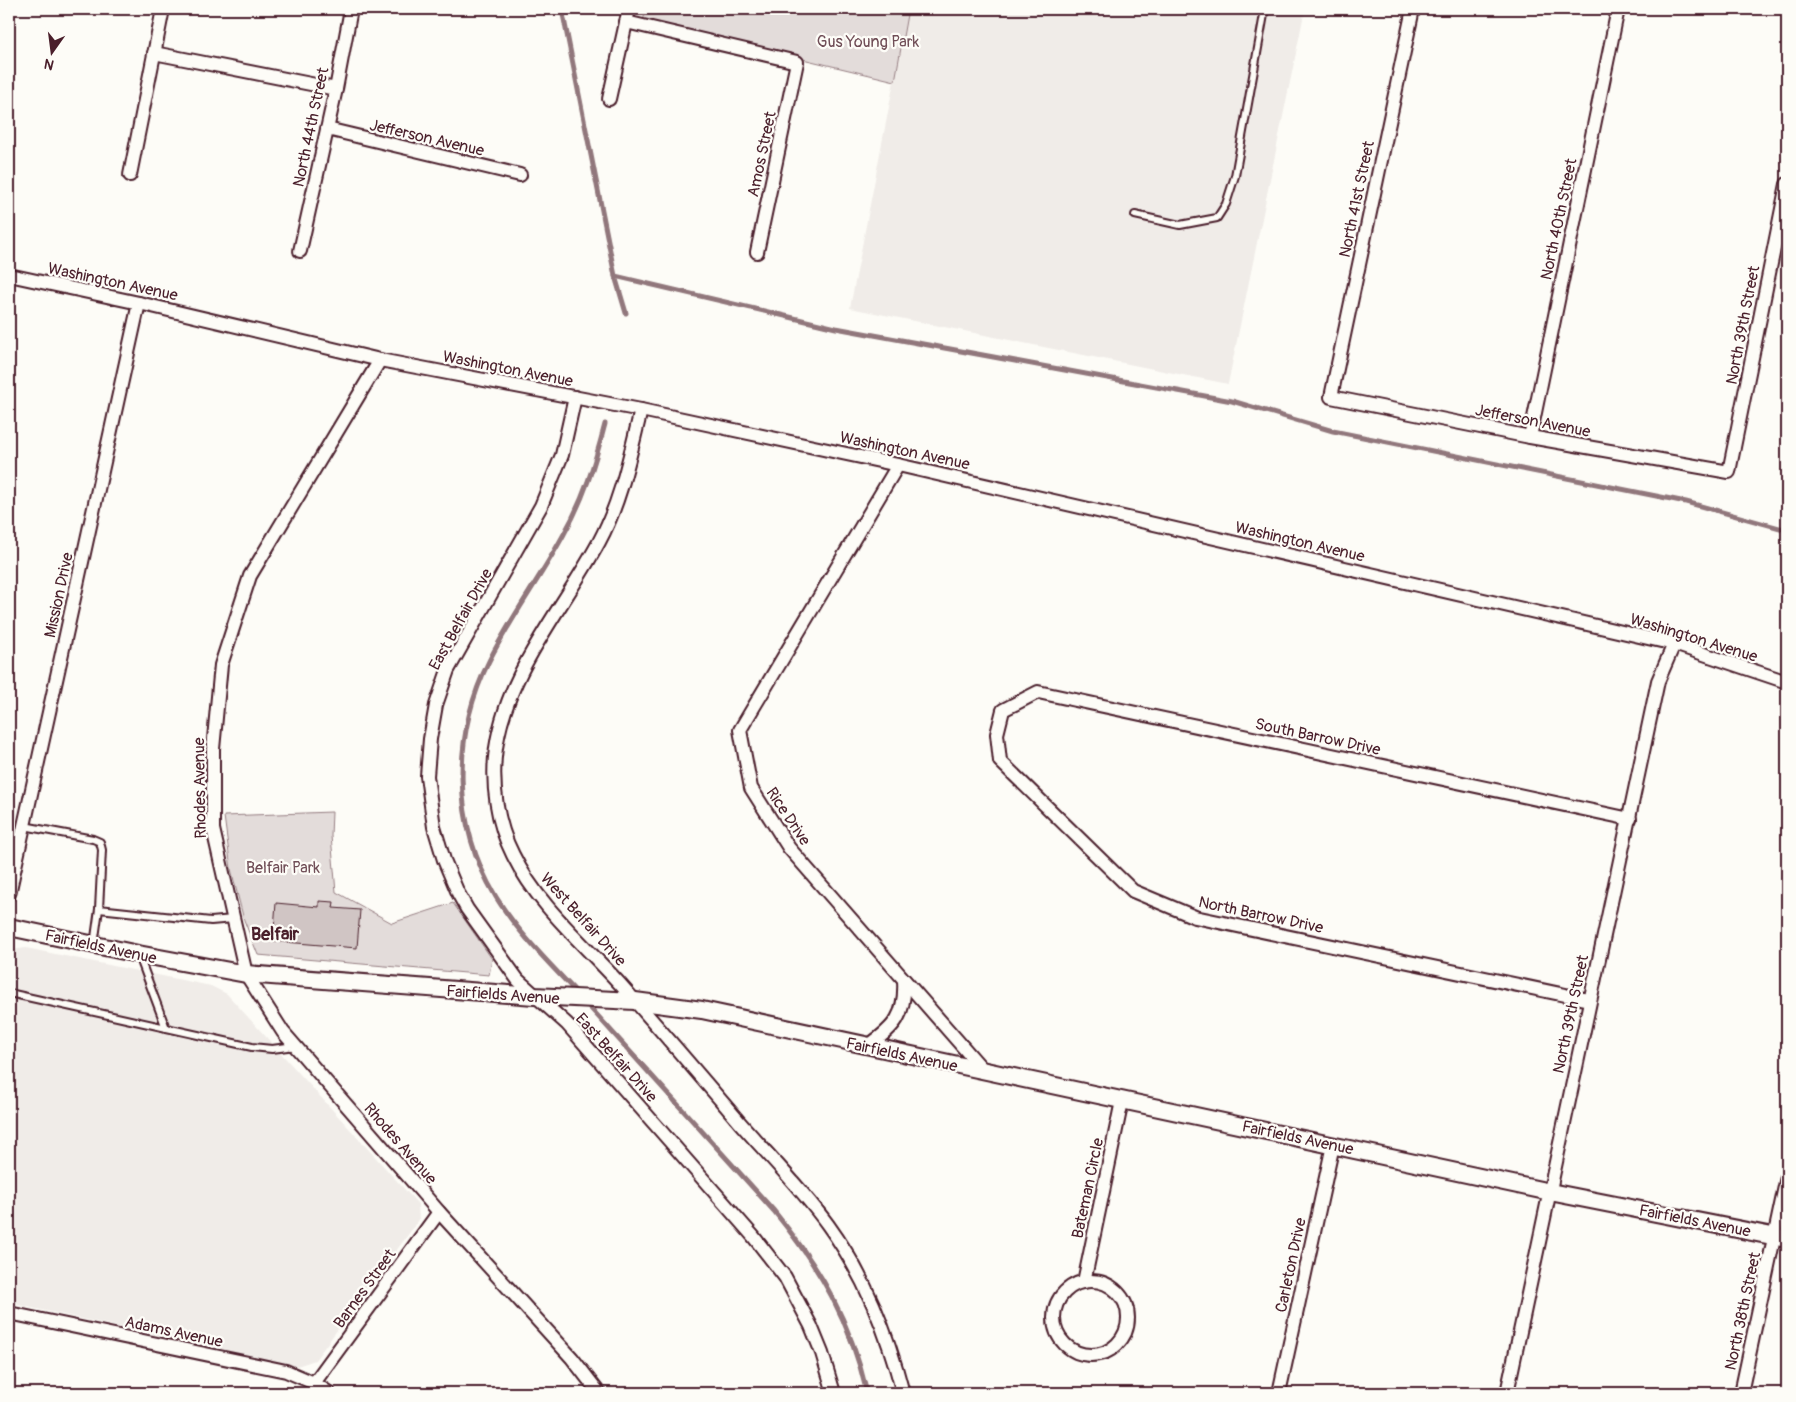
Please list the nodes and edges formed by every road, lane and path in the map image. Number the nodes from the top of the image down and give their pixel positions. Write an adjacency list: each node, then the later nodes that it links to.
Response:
1 (164, 9): 8 (street)
2 (351, 9): 9 (street, North 44th Street)
3 (629, 9): 7 (street)
4 (1265, 9): 15 (lane)
5 (1413, 9): 22 (street, North 41st Street)
6 (1618, 9): 24 (street, North 40th Street)
7 (626, 22): 10 (street); 17 (street, Amos Street)
8 (154, 53): 9 (street); 12 (street)
9 (336, 89): 11 (street, North 44th Street)
10 (609, 99)
11 (327, 130): 13 (street, Jefferson Avenue); 16 (street, North 44th Street)
12 (130, 175)
13 (520, 175)
14 (1787, 184): 26 (street, North 39th Street)
15 (1135, 215)
16 (300, 252)
17 (757, 252)
18 (9, 275): 19 (street, Washington Avenue)
19 (139, 304): 20 (street, Washington Avenue); 31 (street, Mission Drive)
20 (380, 360): 21 (street, Washington Avenue); 34 (street, Rhodes Avenue)
21 (575, 397): 23 (street, Washington Avenue); 41 (street, East Belfair Drive)
22 (1331, 397): 24 (street, Jefferson Avenue)
23 (641, 410): 25 (street, Washington Avenue); 43 (street, West Belfair Drive)
24 (1530, 436): 26 (street, Jefferson Avenue)
25 (898, 465): 27 (street, Washington Avenue); 39 (street, Rice Drive)
26 (1729, 472)
27 (1674, 644): 28 (street, Washington Avenue); 30 (street, North 39th Street)
28 (1787, 682)
29 (1003, 710): 30 (street, South Barrow Drive); 42 (street, North Barrow Drive)
30 (1630, 819): 42 (street, North 39th Street)
31 (24, 826): 32 (street, Mission Drive); 33 (lane)
32 (9, 894)
33 (99, 909): 34 (lane); 36 (lane)
34 (233, 919): 38 (street, Rhodes Avenue)
35 (9, 927): 36 (street, Fairfields Avenue)
36 (94, 945): 37 (street, Fairfields Avenue)
37 (138, 954): 38 (street, Fairfields Avenue); 44 (lane)
38 (246, 974): 41 (street, Fairfields Avenue); 45 (street, Rhodes Avenue)
39 (904, 980): 46 (street); 47 (street, Rice Drive)
40 (9, 993): 44 (lane)
41 (534, 996): 43 (street, Fairfields Avenue); 59 (street, East Belfair Drive)
42 (1590, 1000): 51 (street, North 39th Street)
43 (635, 1002): 46 (street, Fairfields Avenue); 60 (street, West Belfair Drive)
44 (166, 1028): 45 (lane)
45 (295, 1046): 52 (street, Rhodes Avenue)
46 (868, 1046): 47 (street, Fairfields Avenue)
47 (984, 1071): 48 (street, Fairfields Avenue)
48 (1122, 1101): 49 (street, Fairfields Avenue); 54 (street, Bateman Circle)
49 (1334, 1144): 51 (street, Fairfields Avenue); 61 (street, Carleton Drive)
50 (1787, 1176): 53 (street, North 38th Street)
51 (1550, 1192): 53 (street, Fairfields Avenue); 62 (street, North 39th Street)
52 (439, 1212): 56 (street, Barnes Street); 58 (street, Rhodes Avenue)
53 (1781, 1237): 63 (street, North 38th Street)
54 (1084, 1282): 54 (street)
55 (9, 1313): 56 (street, Adams Avenue)
56 (314, 1383): 57 (street, Adams Avenue)
57 (329, 1393)
58 (599, 1393)
59 (834, 1393)
60 (902, 1393)
61 (1278, 1393)
62 (1507, 1393)
63 (1741, 1393)

